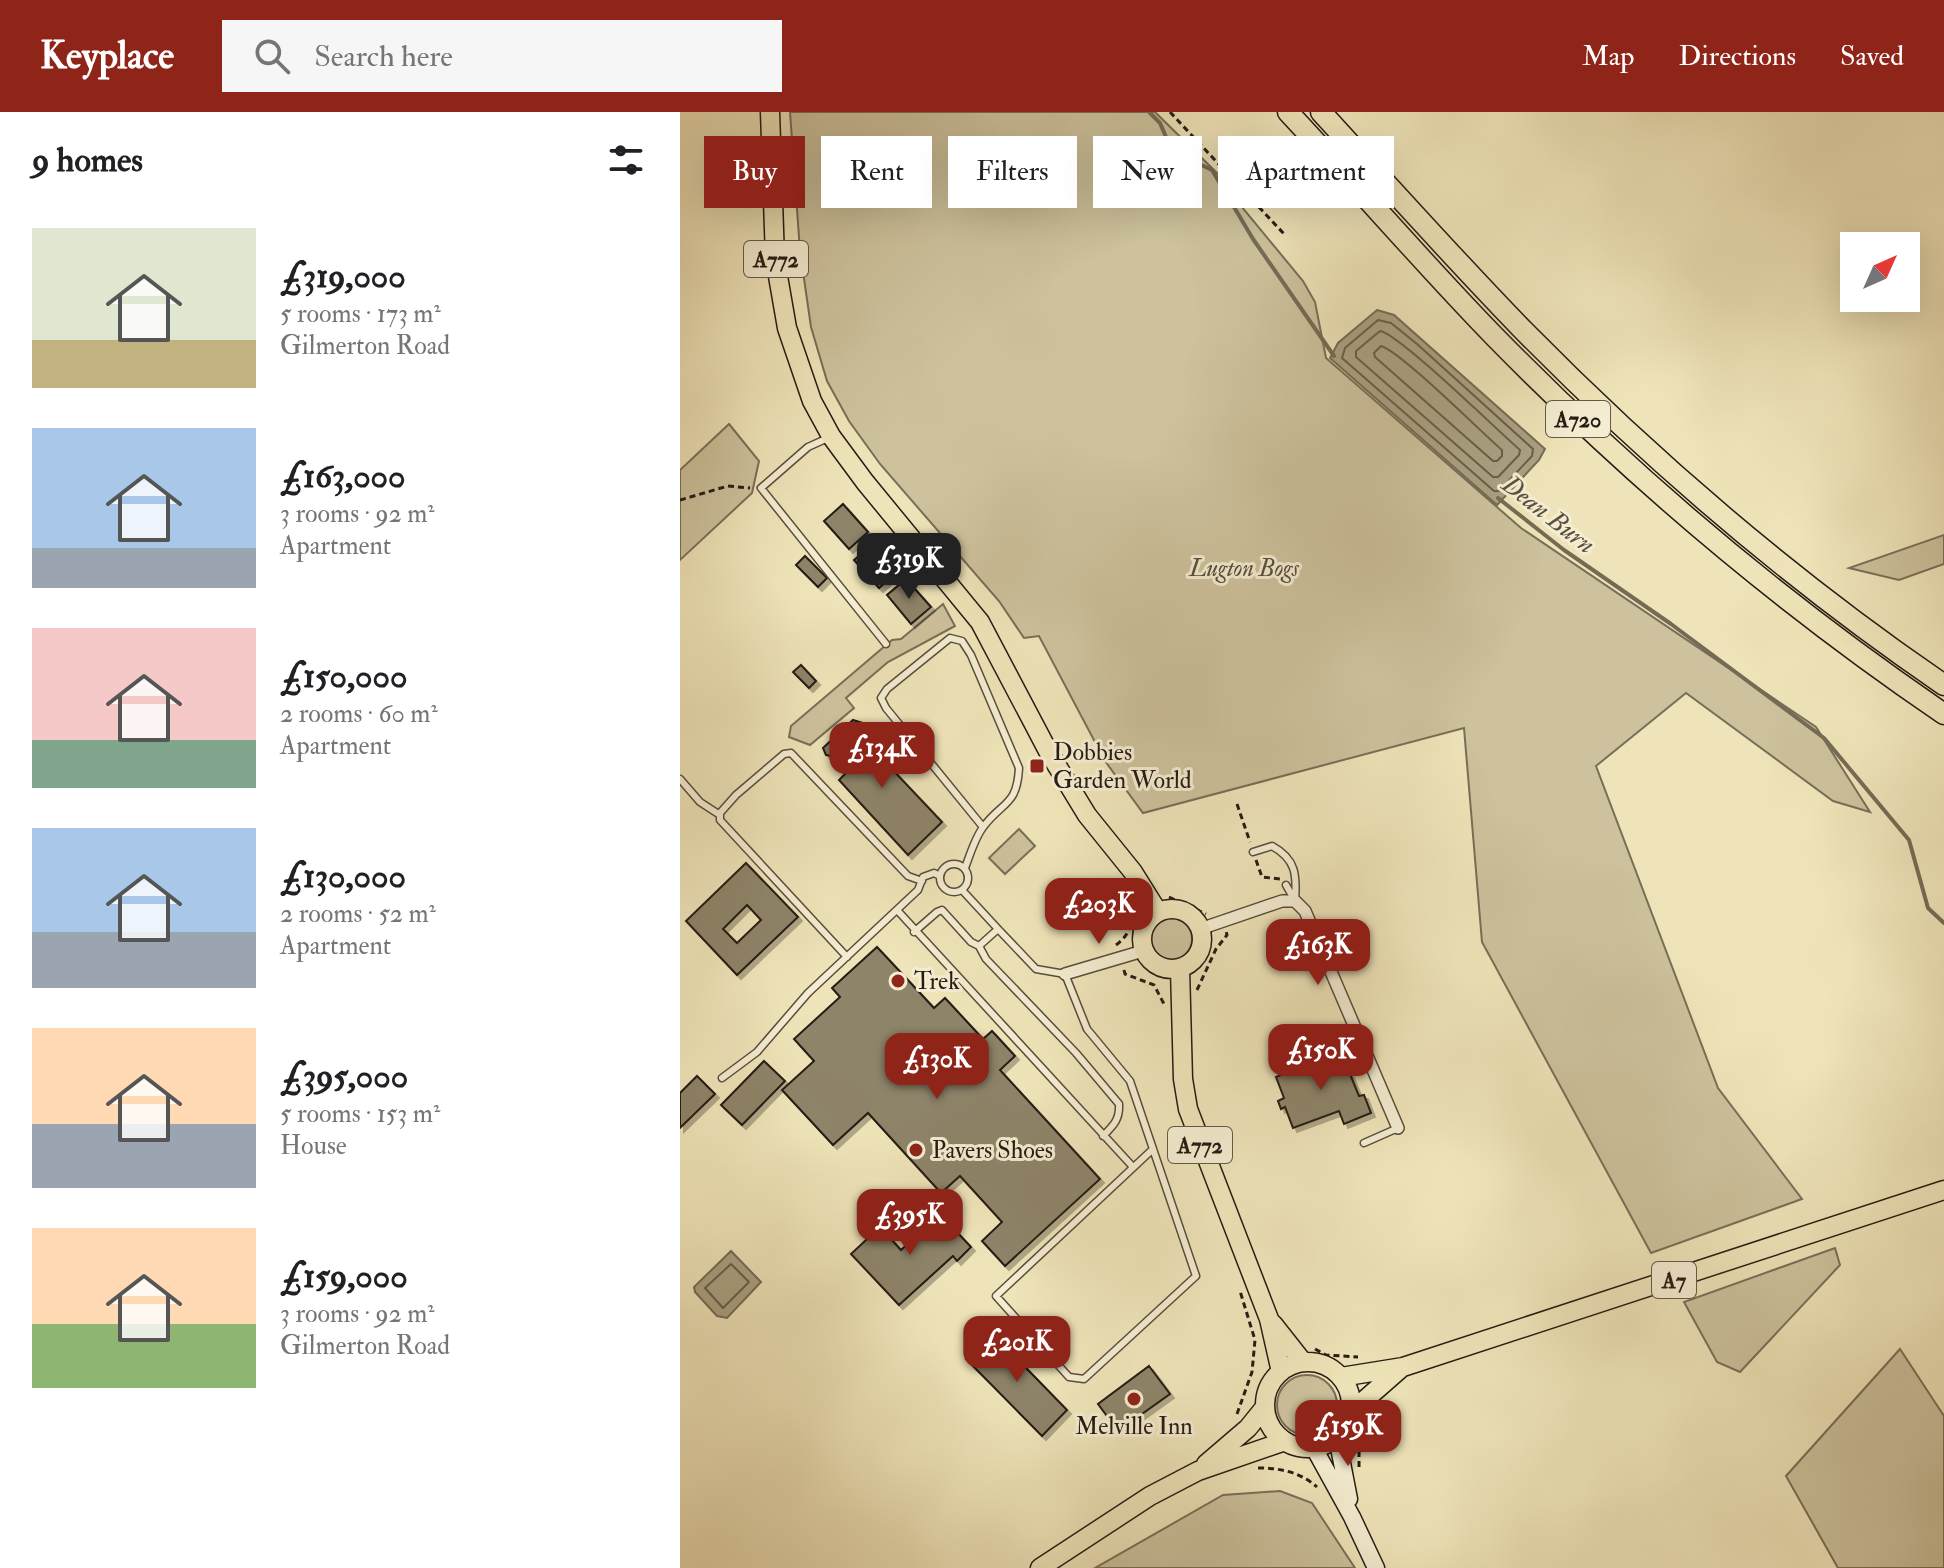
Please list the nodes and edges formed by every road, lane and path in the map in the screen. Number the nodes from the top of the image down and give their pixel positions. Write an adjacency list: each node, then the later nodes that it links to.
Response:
1 (770, 112): 6 (main road, A772)
2 (1170, 112): 5 (path)
3 (1288, 112): 11 (highway, A720)
4 (1321, 112): 10 (highway, A720)
5 (1285, 235)
6 (831, 436): 7 (lane); 22 (main road, A772)
7 (761, 488): 8 (path); 9 (lane)
8 (680, 500)
9 (886, 644)
10 (1944, 685)
11 (1944, 714)
12 (680, 779): 13 (lane)
13 (720, 815): 18 (lane); 30 (lane)
14 (983, 827): 14 (lane); 16 (lane)
15 (1253, 852): 21 (lane)
16 (965, 868): 17 (lane); 20 (lane)
17 (940, 876): 18 (lane); 20 (lane)
18 (922, 881): 23 (lane)
19 (1286, 885): 21 (lane)
20 (962, 890): 25 (lane)
21 (1295, 901): 24 (street); 35 (street)
22 (1163, 904): 24 (path); 26 (main road); 29 (main road)
23 (897, 910): 27 (lane); 30 (lane)
24 (1222, 921): 26 (street); 33 (path)
25 (998, 929): 28 (lane); 32 (lane)
26 (1200, 929): 31 (main road)
27 (914, 932): 28 (lane); 36 (lane)
28 (979, 946): 36 (lane)
29 (1143, 951): 31 (main road); 32 (street)
30 (847, 957): 34 (lane)
31 (1180, 969): 41 (main road, A772)
32 (1065, 974): 38 (lane)
33 (1195, 995)
34 (722, 1078)
35 (1398, 1128): 37 (lane)
36 (1103, 1136): 39 (lane)
37 (1364, 1143)
38 (1153, 1149): 39 (lane); 39 (lane)
39 (1133, 1167)
40 (1944, 1190): 43 (main road, A7)
41 (1269, 1319): 42 (main road, A772); 44 (main road, A772)
42 (1307, 1354): 44 (main road); 45 (path); 46 (main road)
43 (1403, 1367): 45 (main road, A7); 48 (main road, A7)
44 (1281, 1372): 47 (main road)
45 (1369, 1373): 46 (main road, A7)
46 (1341, 1377): 48 (main road)
47 (1265, 1407): 50 (main road); 52 (main road)
48 (1360, 1414): 49 (main road); 53 (path)
49 (1337, 1437): 51 (main road); 54 (main road)
50 (1285, 1441): 51 (main road); 52 (main road)
51 (1314, 1448): 54 (main road)
52 (1198, 1471): 55 (main road)
53 (1359, 1477)
54 (1352, 1517): 56 (main road)
55 (1040, 1568)
56 (1376, 1568)

